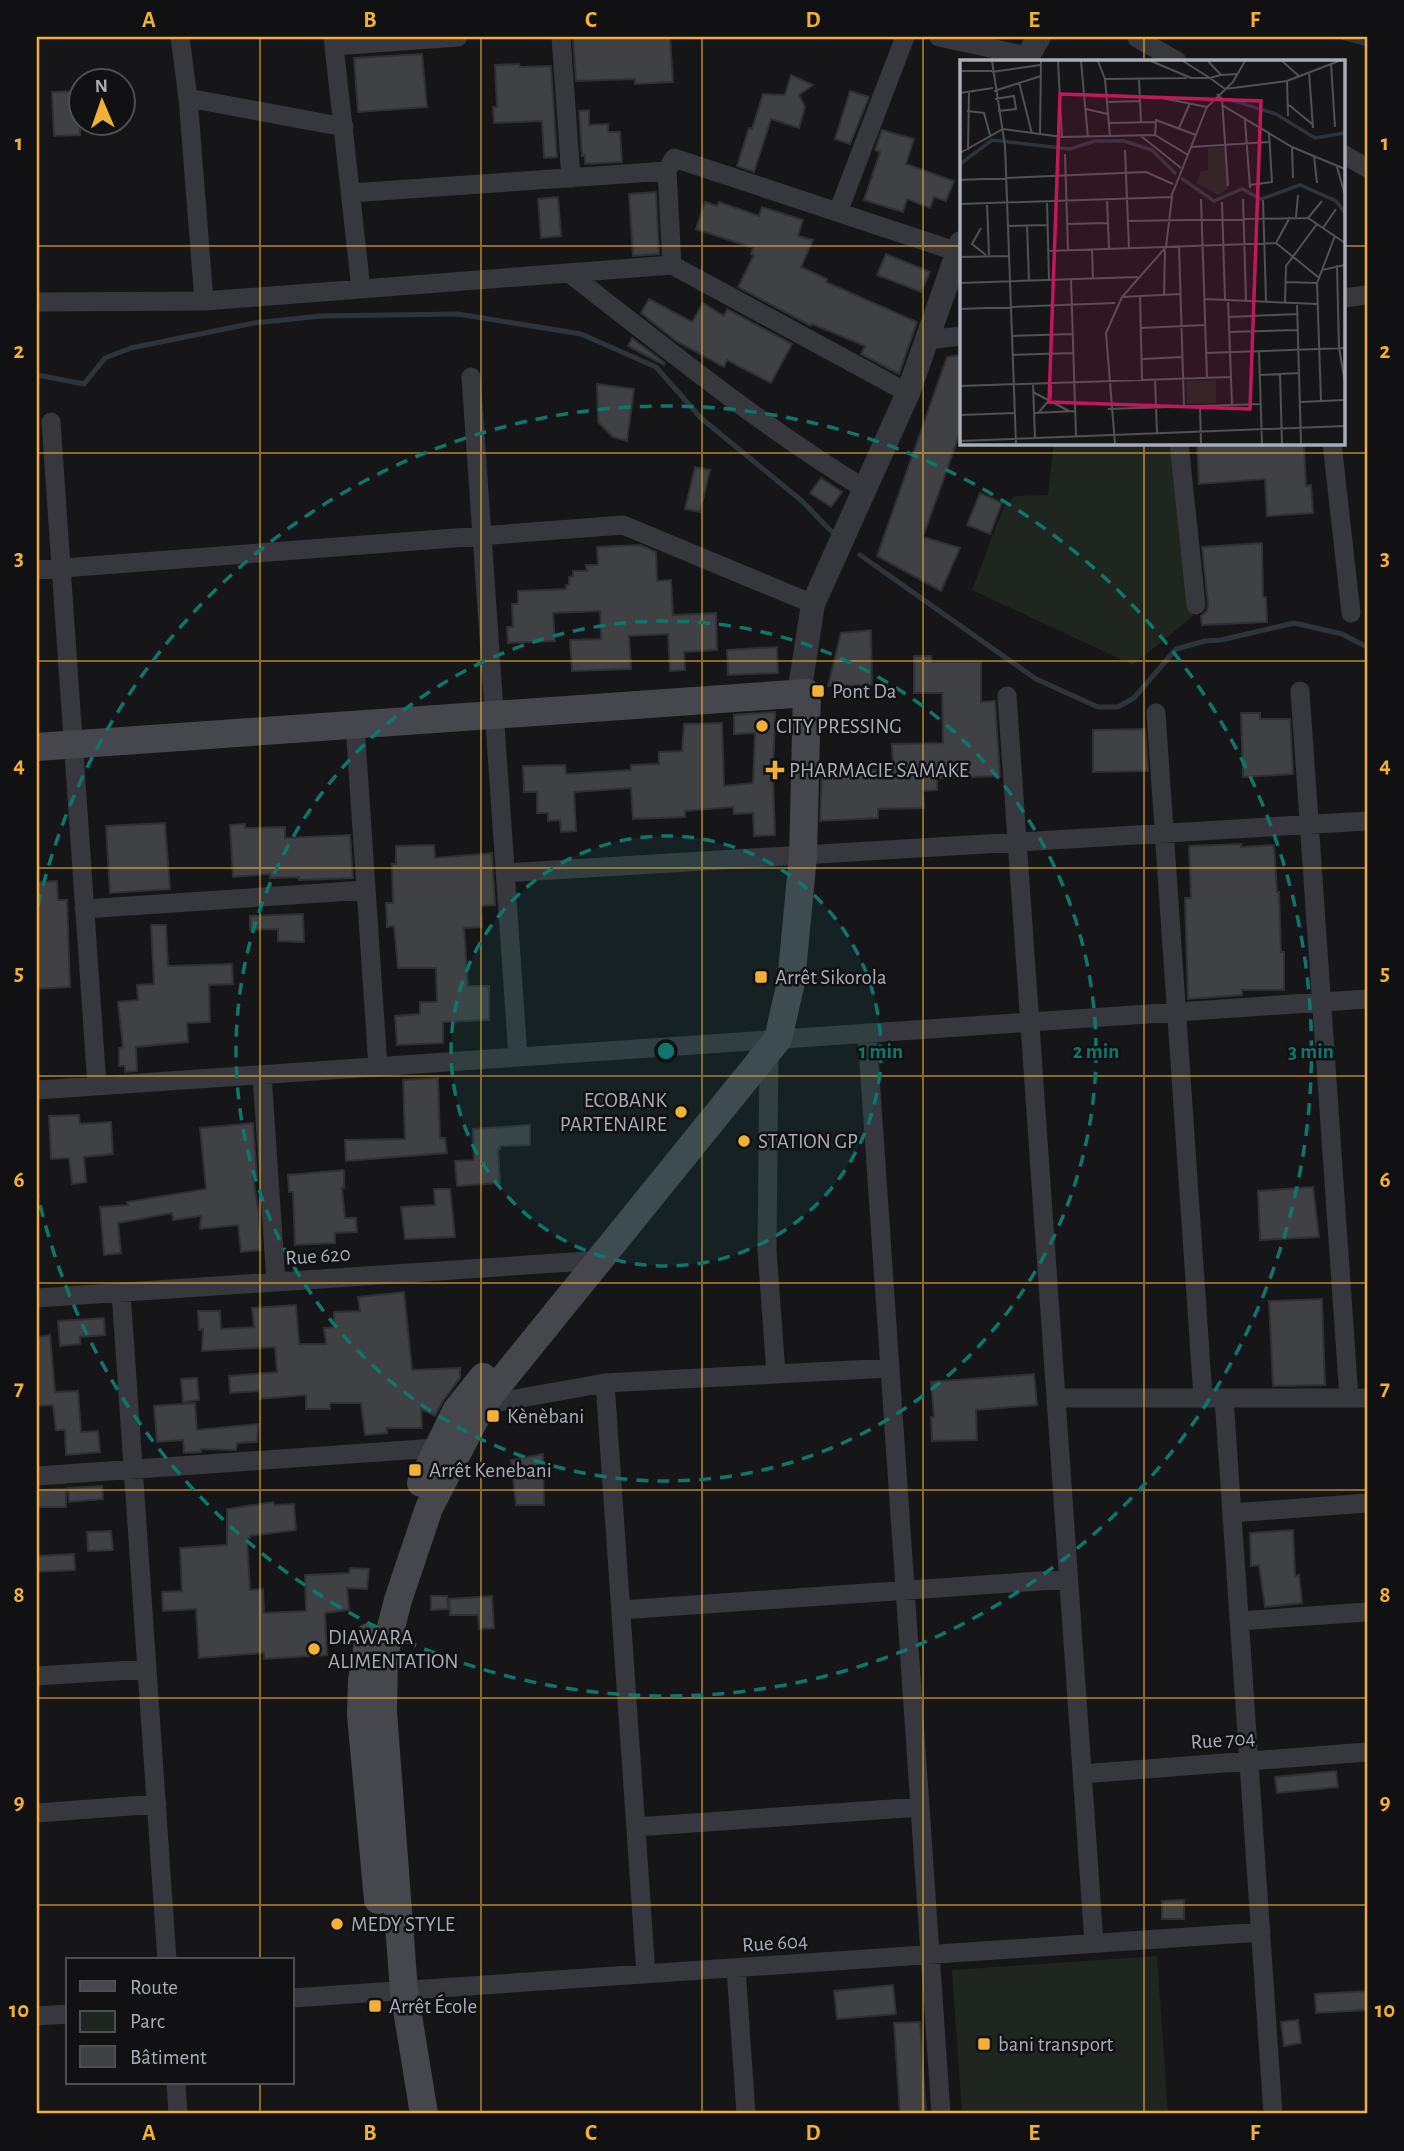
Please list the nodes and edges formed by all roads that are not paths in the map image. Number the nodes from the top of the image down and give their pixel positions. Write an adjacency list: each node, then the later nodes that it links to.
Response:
1 (180, 37): 11 (street)
2 (457, 37): 7 (street)
3 (561, 37): 16 (street)
4 (905, 37): 18 (street)
5 (939, 37): 8 (street)
6 (1137, 38): 9 (street); 10 (street)
7 (333, 41): 12 (street)
8 (1030, 51)
9 (1139, 60)
10 (1175, 60)
11 (188, 98): 12 (street); 25 (street)
12 (344, 127): 17 (street)
13 (1344, 155): 14 (street)
14 (1367, 168)
15 (667, 171): 16 (street); 18 (street); 20 (street)
16 (571, 178): 17 (street)
17 (351, 193): 22 (street)
18 (838, 212): 19 (street)
19 (960, 247): 28 (street)
20 (672, 265): 21 (street); 30 (street)
21 (569, 273): 22 (street); 34 (street)
22 (361, 289): 25 (street)
23 (1367, 295): 24 (street)
24 (1344, 298)
25 (204, 301): 26 (street)
26 (37, 302)
27 (960, 336): 28 (street)
28 (927, 340): 30 (street)
29 (471, 377): 35 (street)
30 (908, 393): 34 (street)
31 (51, 422): 36 (street)
32 (1179, 444): 40 (street)
33 (1332, 444): 38 (street)
34 (865, 489): 39 (street)
35 (482, 536): 36 (street); 39 (street); 46 (street)
36 (61, 568): 37 (street); 48 (street)
37 (37, 570)
38 (1358, 587): 41 (street)
39 (813, 604): 43 (street)
40 (1196, 606)
41 (1351, 613)
42 (1300, 691): 51 (street)
43 (799, 694): 46 (main road); 54 (main road)
44 (1007, 696): 53 (street)
45 (1156, 713): 52 (street)
46 (494, 715): 47 (main road); 55 (street)
47 (355, 725): 48 (main road); 56 (street)
48 (73, 744): 49 (main road); 57 (street)
49 (37, 747)
50 (1367, 821): 51 (street)
51 (1309, 825): 52 (street); 59 (street)
52 (1164, 834): 53 (street); 60 (street)
53 (1018, 842): 54 (street); 61 (street)
54 (794, 856): 55 (street); 63 (main road)
55 (505, 873): 64 (street)
56 (366, 890): 57 (street); 65 (street)
57 (85, 909): 67 (street)
58 (1367, 999): 59 (street)
59 (1322, 1002): 60 (street); 79 (street)
60 (1177, 1012): 61 (street); 76 (street)
61 (1030, 1022): 62 (street); 77 (street)
62 (867, 1033): 63 (street); 73 (street)
63 (769, 1043): 64 (street); 69 (main road); 74 (street)
64 (518, 1057): 65 (street)
65 (378, 1067): 66 (street)
66 (262, 1075): 67 (street); 70 (street)
67 (97, 1086): 68 (street)
68 (37, 1090)
69 (589, 1261): 70 (street, Rue 620); 80 (main road)
70 (276, 1282): 71 (street, Rue 620)
71 (121, 1292): 72 (street, Rue 620); 82 (street)
72 (37, 1298)
73 (890, 1368): 74 (street); 87 (street)
74 (776, 1374): 75 (street)
75 (605, 1383): 80 (street); 88 (street)
76 (1203, 1397): 77 (street); 78 (street)
77 (1056, 1398): 86 (street)
78 (1224, 1398): 79 (street); 85 (street)
79 (1358, 1398)
80 (469, 1408): 81 (main road); 106 (main road)
81 (436, 1448): 82 (street); 106 (main road)
82 (134, 1469): 83 (street); 91 (street)
83 (37, 1476)
84 (1367, 1503): 85 (street)
85 (1232, 1513): 90 (street)
86 (1068, 1579): 87 (street); 95 (street)
87 (905, 1591): 88 (street); 97 (street)
88 (621, 1610): 99 (street)
89 (1367, 1612): 90 (street)
90 (1239, 1621): 94 (street)
91 (148, 1669): 92 (street); 96 (street)
92 (37, 1676)
93 (1367, 1752): 94 (street, Rue 704)
94 (1249, 1761): 95 (street, Rue 704); 100 (street)
95 (1082, 1774): 101 (street)
96 (157, 1804): 98 (street); 103 (street)
97 (920, 1807): 99 (street); 102 (street)
98 (37, 1813)
99 (636, 1827): 105 (street)
100 (1261, 1932): 101 (street, Rue 604); 116 (street)
101 (1094, 1943): 102 (street, Rue 604)
102 (931, 1955): 104 (street, Rue 604); 115 (street)
103 (167, 1958)
104 (736, 1968): 105 (street, Rue 604); 114 (street)
105 (646, 1974): 106 (street, Rue 604)
106 (396, 1991): 107 (street, Rue 604); 112 (main road); 113 (main road)
107 (294, 1998)
108 (66, 2014): 109 (street)
109 (37, 2016)
110 (176, 2084): 111 (street)
111 (178, 2114)
112 (404, 2114)
113 (424, 2114)
114 (746, 2114)
115 (942, 2114)
116 (1273, 2114)

